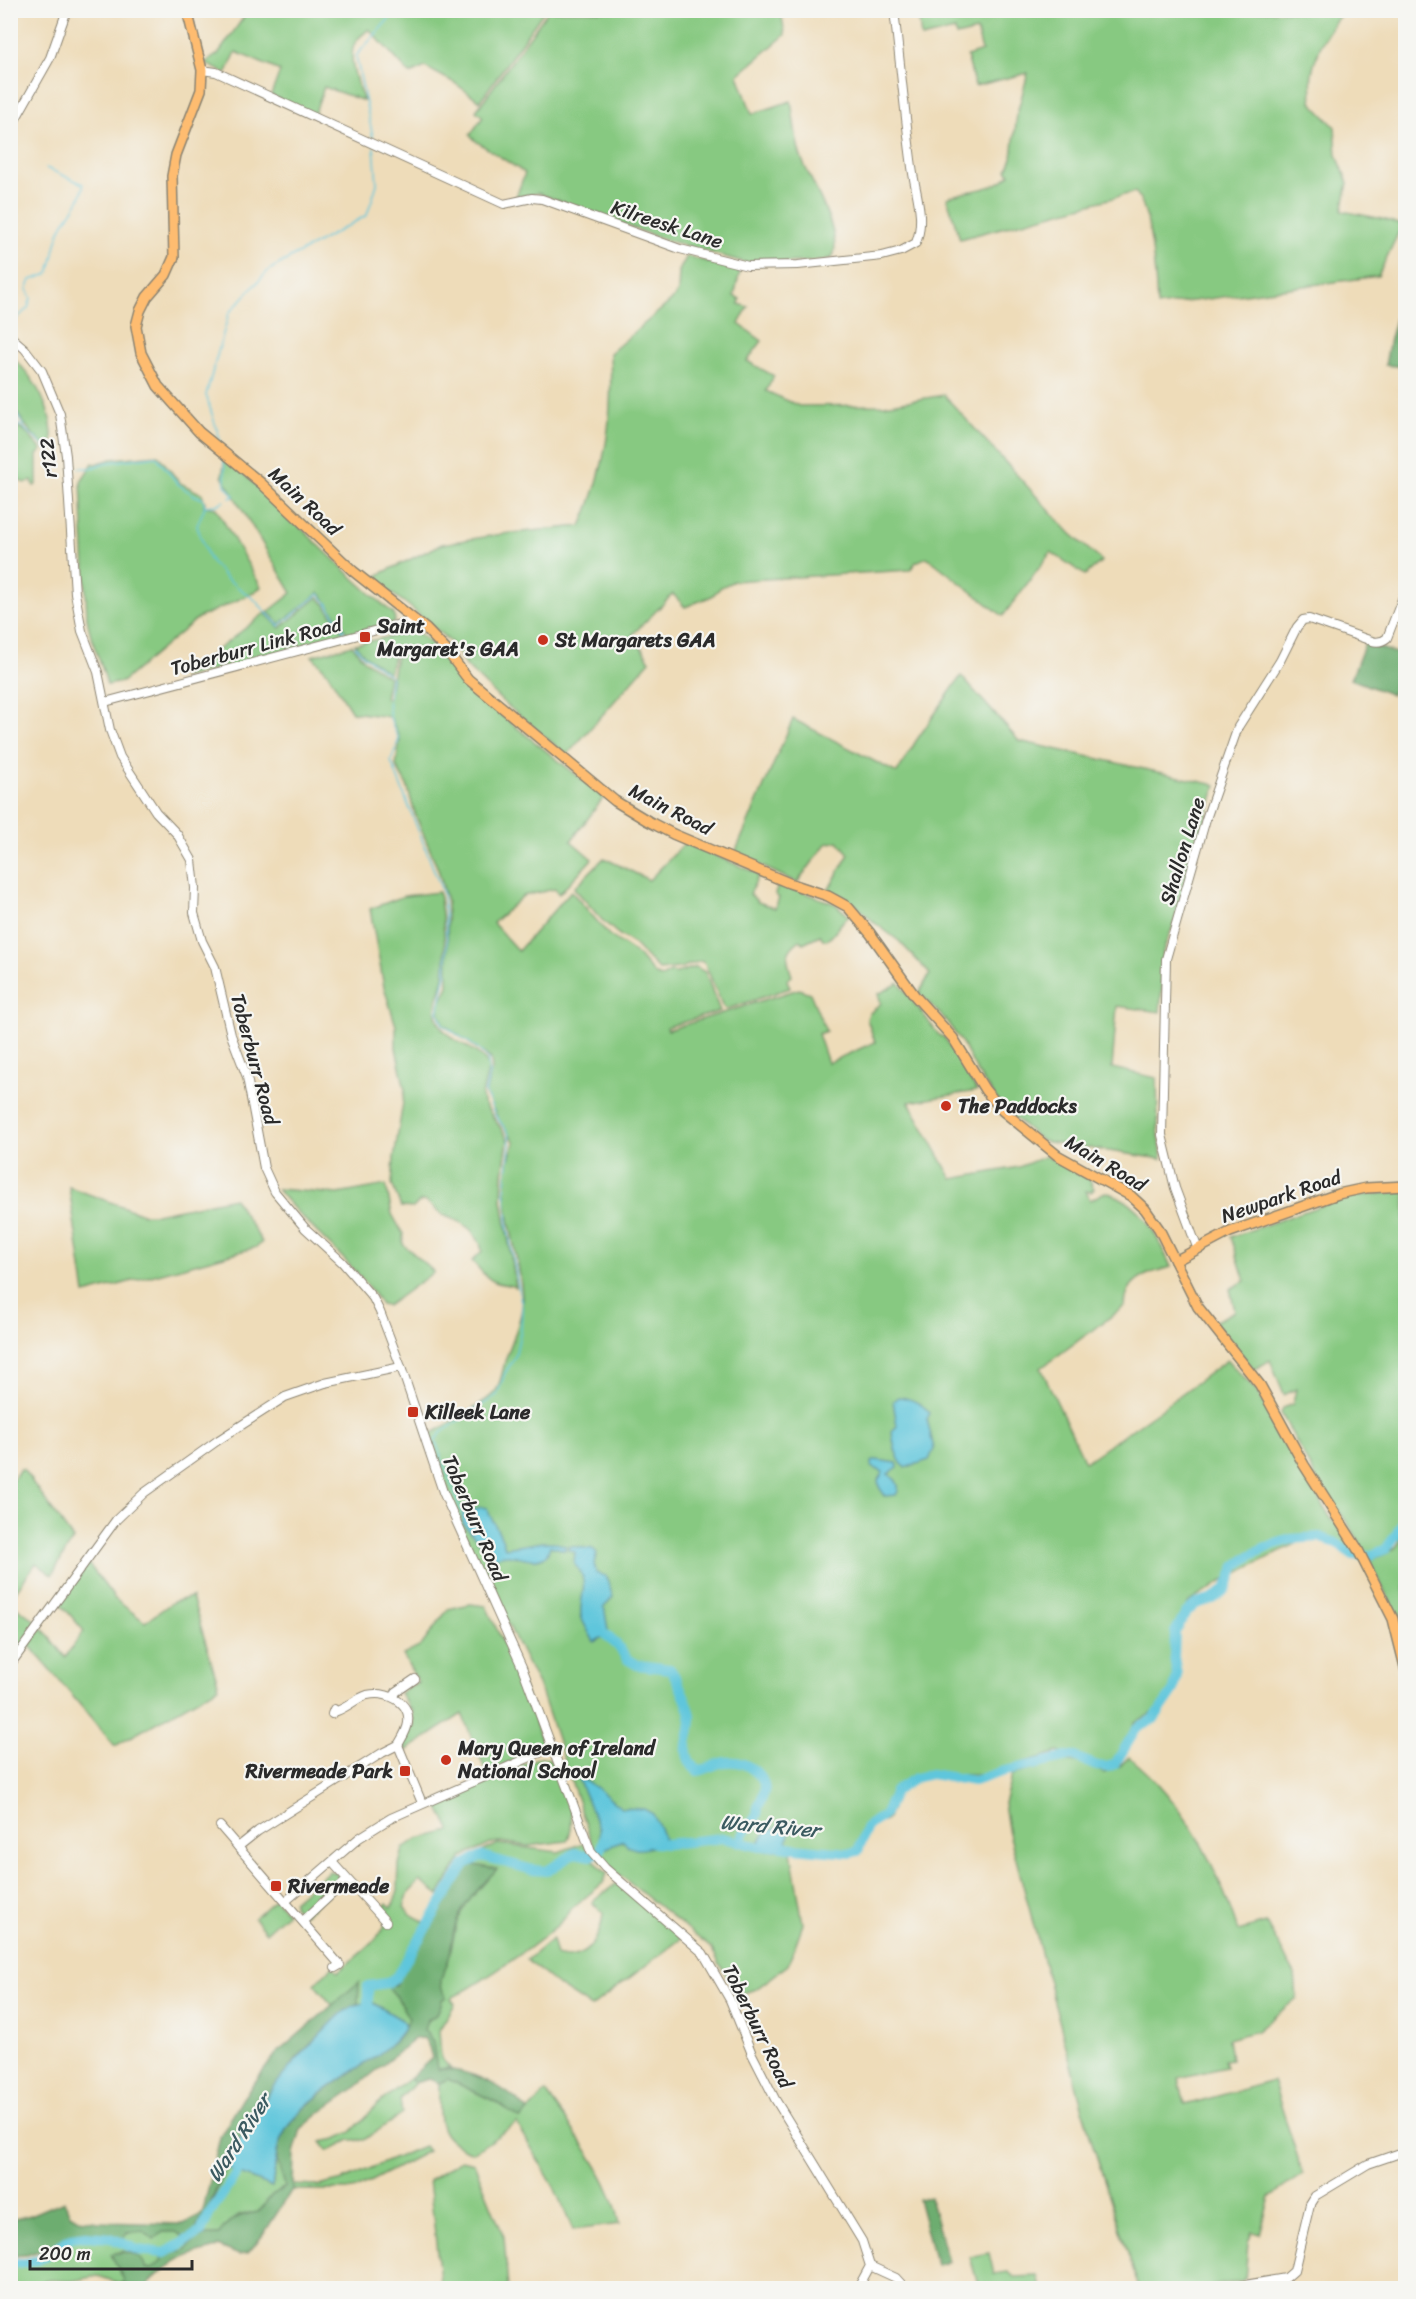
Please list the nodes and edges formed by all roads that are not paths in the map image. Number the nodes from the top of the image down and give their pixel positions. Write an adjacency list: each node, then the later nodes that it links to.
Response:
1 (67, 10): 5 (street)
2 (187, 10): 4 (main road, Main Road)
3 (894, 10): 4 (street, Kilreesk Lane)
4 (202, 70): 9 (main road, Main Road)
5 (10, 129)
6 (10, 336): 8 (street, r122)
7 (1406, 589): 12 (street, Shallon Lane)
8 (75, 593): 10 (street, Toberburr Road)
9 (415, 620): 10 (street, Toberburr Link Road); 13 (main road, Main Road)
10 (105, 702): 14 (street, Toberburr Road)
11 (1406, 1186): 12 (main road, Newpark Road)
12 (1197, 1247): 13 (main road, Newpark Road)
13 (1175, 1261): 16 (main road, Main Road)
14 (401, 1367): 15 (street); 21 (street, Toberburr Road)
15 (10, 1665)
16 (1406, 1671)
17 (413, 1683): 18 (street)
18 (394, 1697): 19 (street); 20 (street)
19 (332, 1714)
20 (398, 1745): 22 (street); 24 (street)
21 (551, 1748): 22 (street); 32 (street, Toberburr Road)
22 (422, 1803): 25 (street)
23 (220, 1826): 24 (street)
24 (238, 1847): 27 (street)
25 (332, 1863): 26 (street); 27 (street)
26 (347, 1880): 28 (street); 29 (street)
27 (286, 1901): 28 (street)
28 (303, 1921): 30 (street)
29 (386, 1922)
30 (335, 1968)
31 (1406, 2151): 35 (street)
32 (870, 2266): 33 (street); 34 (street)
33 (858, 2289)
34 (905, 2289)
35 (1227, 2289)

